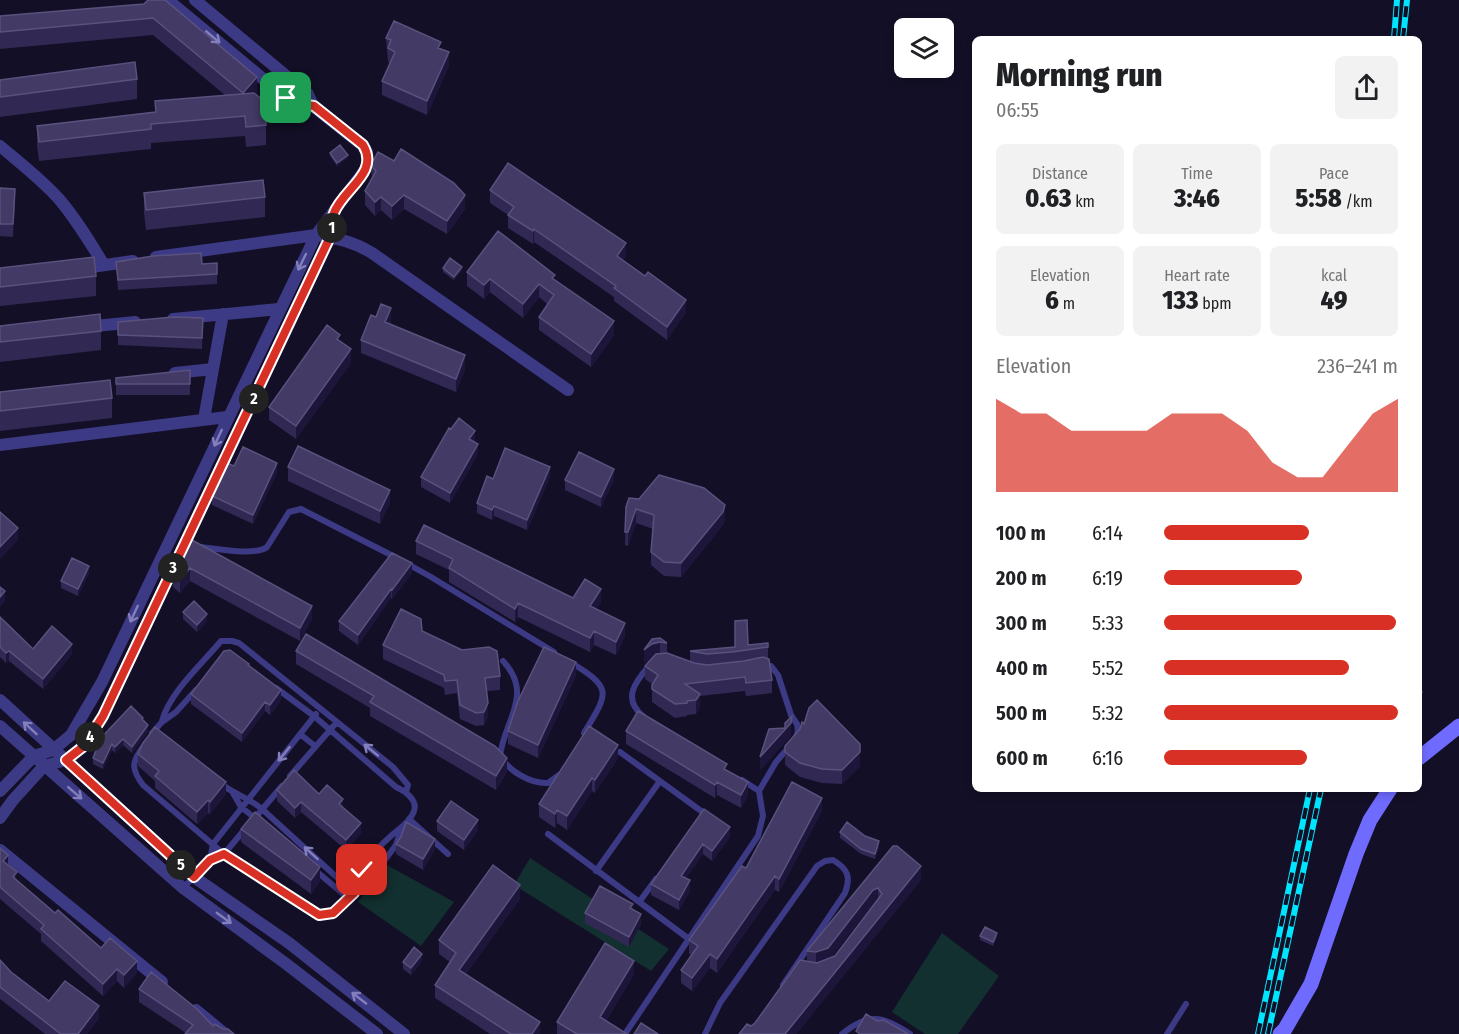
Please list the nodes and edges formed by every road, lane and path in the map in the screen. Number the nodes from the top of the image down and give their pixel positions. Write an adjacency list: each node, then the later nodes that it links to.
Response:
1 (168, 0): 3 (street, one-way to 3)
2 (195, 0): 3 (street)
3 (314, 106): 5 (street)
4 (0, 146): 8 (street)
5 (334, 213): 6 (street); 7 (street)
6 (316, 235): 7 (street); 8 (street); 10 (street, one-way to 10)
7 (330, 237): 17 (street); 22 (street)
8 (104, 265): 9 (street)
9 (69, 270)
10 (279, 309): 11 (street); 18 (street)
11 (223, 314): 12 (street); 15 (street)
12 (165, 319)
13 (142, 321): 14 (street)
14 (75, 328)
15 (213, 369): 16 (street); 19 (street)
16 (166, 374)
17 (568, 390)
18 (228, 417): 19 (street); 21 (street, one-way to 21)
19 (204, 419): 20 (street)
20 (0, 445)
21 (167, 545): 22 (lane); 44 (street, one-way to 44)
22 (183, 546): 23 (lane); 48 (street)
23 (556, 654)
24 (566, 660): 41 (lane)
25 (658, 660): 33 (lane)
26 (503, 661): 49 (lane)
27 (756, 667): 55 (lane)
28 (269, 682): 32 (lane)
29 (199, 686): 34 (lane)
30 (0, 700): 44 (street, one-way to 30)
31 (321, 709): 32 (lane); 34 (lane); 35 (lane)
32 (314, 716): 38 (lane); 40 (lane)
33 (647, 719)
34 (162, 722): 39 (lane)
35 (337, 722): 38 (lane); 56 (lane, one-way to 35)
36 (0, 726): 46 (street)
37 (1459, 726): 47 (main road)
38 (331, 730): 43 (lane); 56 (lane)
39 (153, 732): 42 (lane); 71 (lane)
40 (300, 734): 43 (lane); 59 (lane, one-way to 59)
41 (582, 737)
42 (162, 738)
43 (315, 746): 61 (lane)
44 (53, 750): 46 (street); 48 (street)
45 (620, 752): 53 (lane)
46 (34, 756): 50 (street); 54 (street)
47 (1422, 756)
48 (66, 760): 50 (street); 79 (street)
49 (565, 765)
50 (44, 766): 63 (street); 80 (street, one-way to 80)
51 (215, 779): 58 (lane)
52 (740, 779): 55 (lane)
53 (660, 781): 62 (lane); 77 (lane)
54 (0, 791)
55 (759, 791): 84 (lane)
56 (406, 792): 65 (lane)
57 (1388, 792): 99 (main road)
58 (233, 793): 59 (lane); 60 (lane)
59 (248, 798): 60 (lane); 61 (lane)
60 (241, 807): 64 (lane); 71 (lane)
61 (262, 809): 64 (lane); 81 (lane, one-way to 61)
62 (703, 812): 66 (lane); 67 (lane)
63 (0, 818)
64 (254, 818): 68 (lane); 73 (lane)
65 (409, 819): 69 (lane); 74 (lane)
66 (696, 821)
67 (716, 822)
68 (263, 826)
69 (402, 827): 81 (lane); 81 (lane)
70 (548, 834): 77 (lane)
71 (213, 844): 73 (lane); 75 (lane)
72 (0, 850): 87 (street)
73 (224, 854): 75 (lane); 82 (lane)
74 (448, 854)
75 (210, 860): 79 (lane)
76 (314, 869): 82 (lane)
77 (596, 871): 83 (lane)
78 (659, 874): 83 (lane)
79 (194, 877): 80 (lane); 93 (street, one-way to 79)
80 (183, 888): 92 (street, one-way to 92)
81 (355, 891): 82 (lane)
82 (348, 898)
83 (640, 901): 84 (lane)
84 (689, 939): 94 (lane)
85 (794, 967): 86 (lane); 88 (lane); 95 (lane)
86 (805, 969)
87 (171, 990)
88 (776, 996)
89 (1186, 1004): 98 (lane)
90 (189, 1005): 91 (street)
91 (225, 1034)
92 (377, 1034)
93 (405, 1034)
94 (625, 1034)
95 (705, 1034)
96 (842, 1034): 97 (lane)
97 (910, 1034)
98 (1167, 1034)
99 (1280, 1034)

